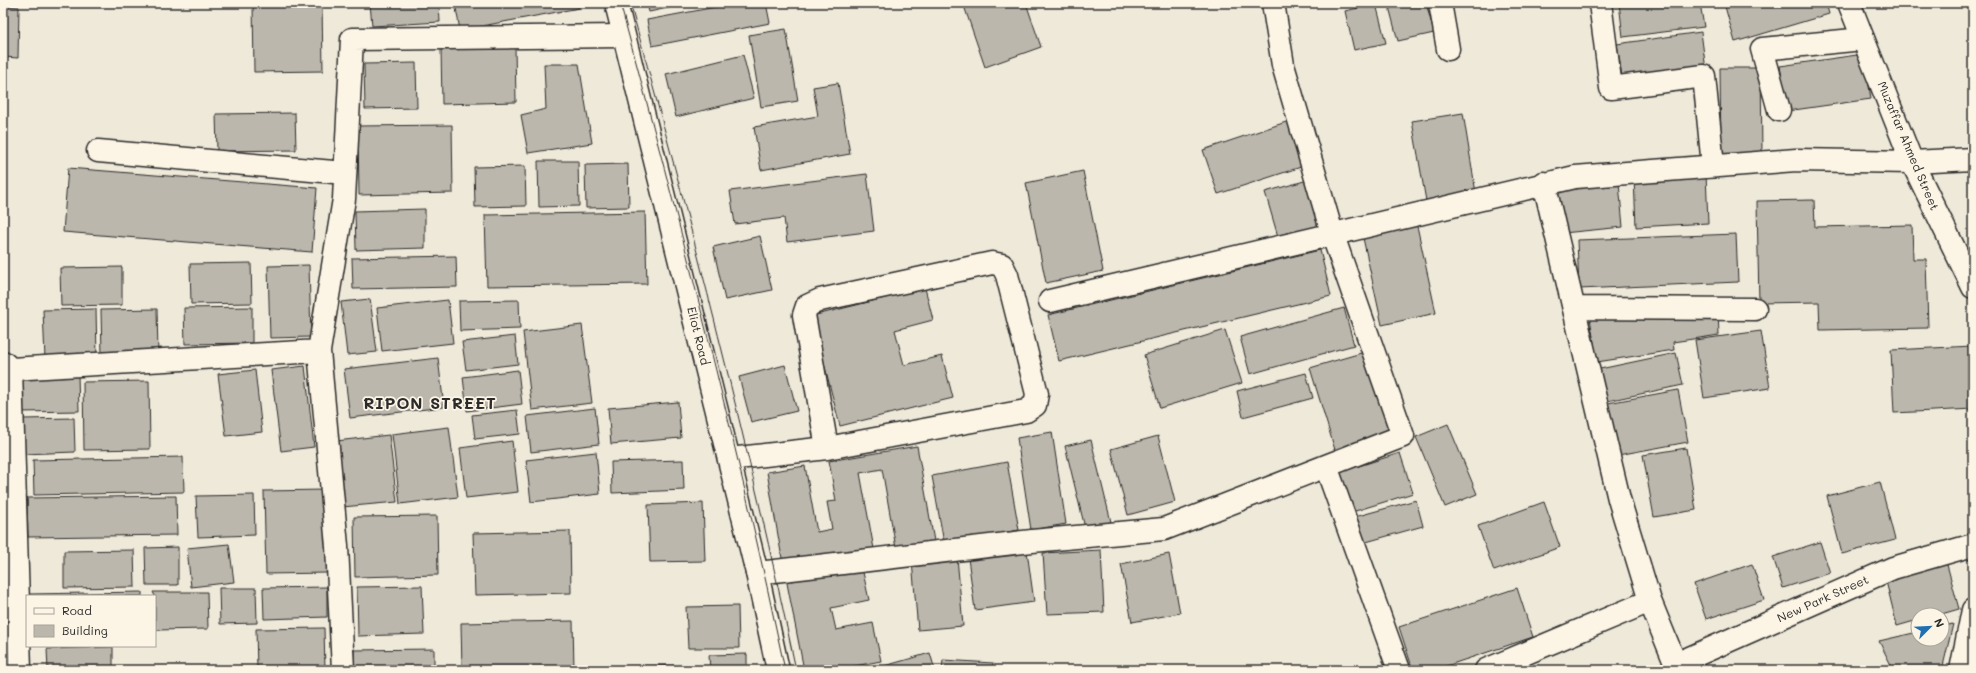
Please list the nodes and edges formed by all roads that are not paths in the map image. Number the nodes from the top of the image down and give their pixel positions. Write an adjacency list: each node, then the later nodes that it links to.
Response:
1 (616, 3): 6 (street, Eliot Road)
2 (1273, 3): 16 (street)
3 (1440, 3): 8 (street)
4 (1600, 3): 13 (street)
5 (1849, 3): 7 (street, Muzaffar Ahmed Street)
6 (623, 36): 14 (street); 24 (street, Eliot Road)
7 (1863, 39): 9 (street); 12 (street, Muzaffar Ahmed Street)
8 (1448, 50)
9 (1779, 110)
10 (98, 151): 14 (street)
11 (1973, 159): 12 (street)
12 (1912, 162): 13 (street); 17 (street, Muzaffar Ahmed Street)
13 (1713, 166): 15 (street)
14 (345, 173): 21 (street)
15 (1544, 183): 16 (street); 19 (street)
16 (1332, 233): 18 (street); 25 (street)
17 (1973, 287)
18 (1050, 301)
19 (1574, 308): 20 (street); 28 (street)
20 (1755, 308)
21 (320, 351): 22 (street); 32 (street)
22 (7, 365): 31 (street)
23 (827, 448): 23 (street); 24 (street)
24 (729, 459): 27 (street, Eliot Road)
25 (1326, 466): 27 (street); 34 (street)
26 (1973, 545): 30 (street, New Park Street)
27 (757, 573): 33 (street, Eliot Road)
28 (1650, 601): 30 (street); 35 (street)
29 (1973, 610): 36 (street)
30 (1677, 667)
31 (20, 670)
32 (343, 670)
33 (778, 670)
34 (1399, 670)
35 (1486, 670)
36 (1960, 670)

